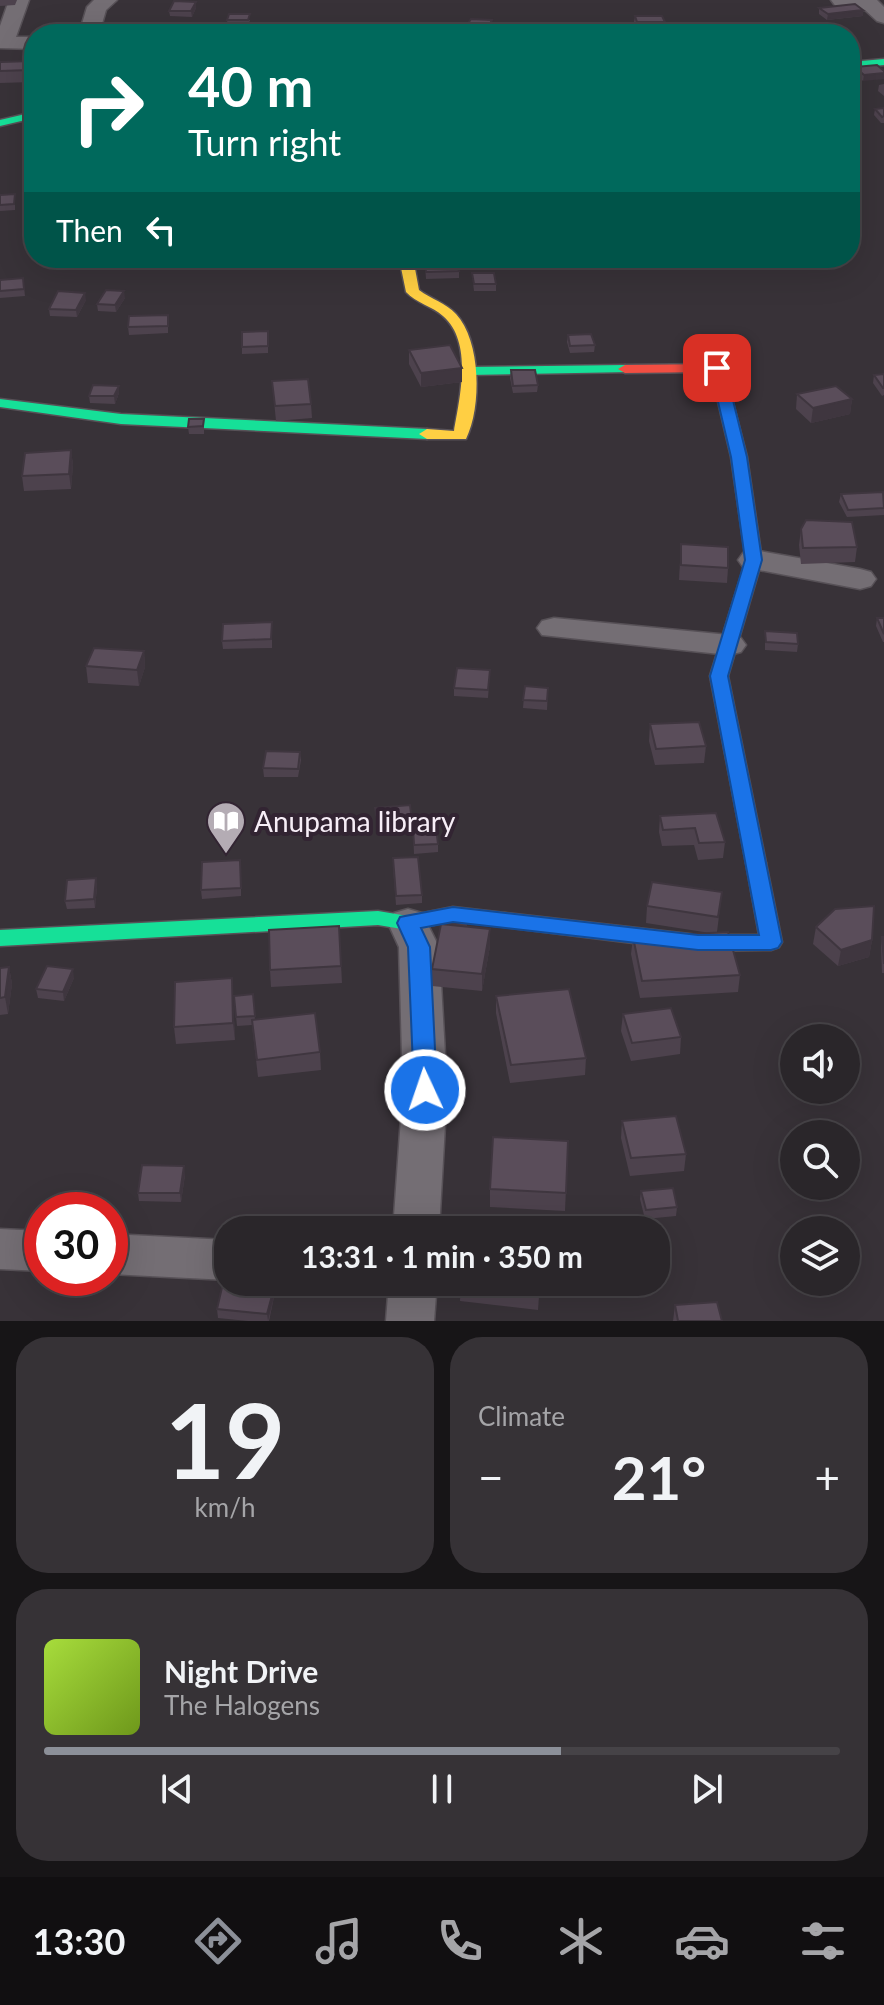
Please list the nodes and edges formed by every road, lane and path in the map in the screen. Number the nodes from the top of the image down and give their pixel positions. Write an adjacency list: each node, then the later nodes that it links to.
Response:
1 (19, 0): 6 (street)
2 (107, 0): 5 (street)
3 (841, 0): 4 (street)
4 (884, 17)
5 (92, 24)
6 (24, 43)
7 (884, 62): 8 (street)
8 (860, 64)
9 (24, 117): 10 (street)
10 (0, 123)
11 (406, 268): 12 (street)
12 (469, 371): 13 (street); 14 (street)
13 (0, 403)
14 (754, 560): 15 (street); 17 (street)
15 (860, 579)
16 (554, 628): 17 (street)
17 (729, 645): 18 (street)
18 (408, 923): 19 (street); 20 (street)
19 (0, 938)
20 (417, 1216)
21 (0, 1249): 22 (street)
22 (24, 1250)
23 (128, 1255): 24 (street)
24 (214, 1259)
25 (412, 1296): 26 (street)
26 (410, 1321)

